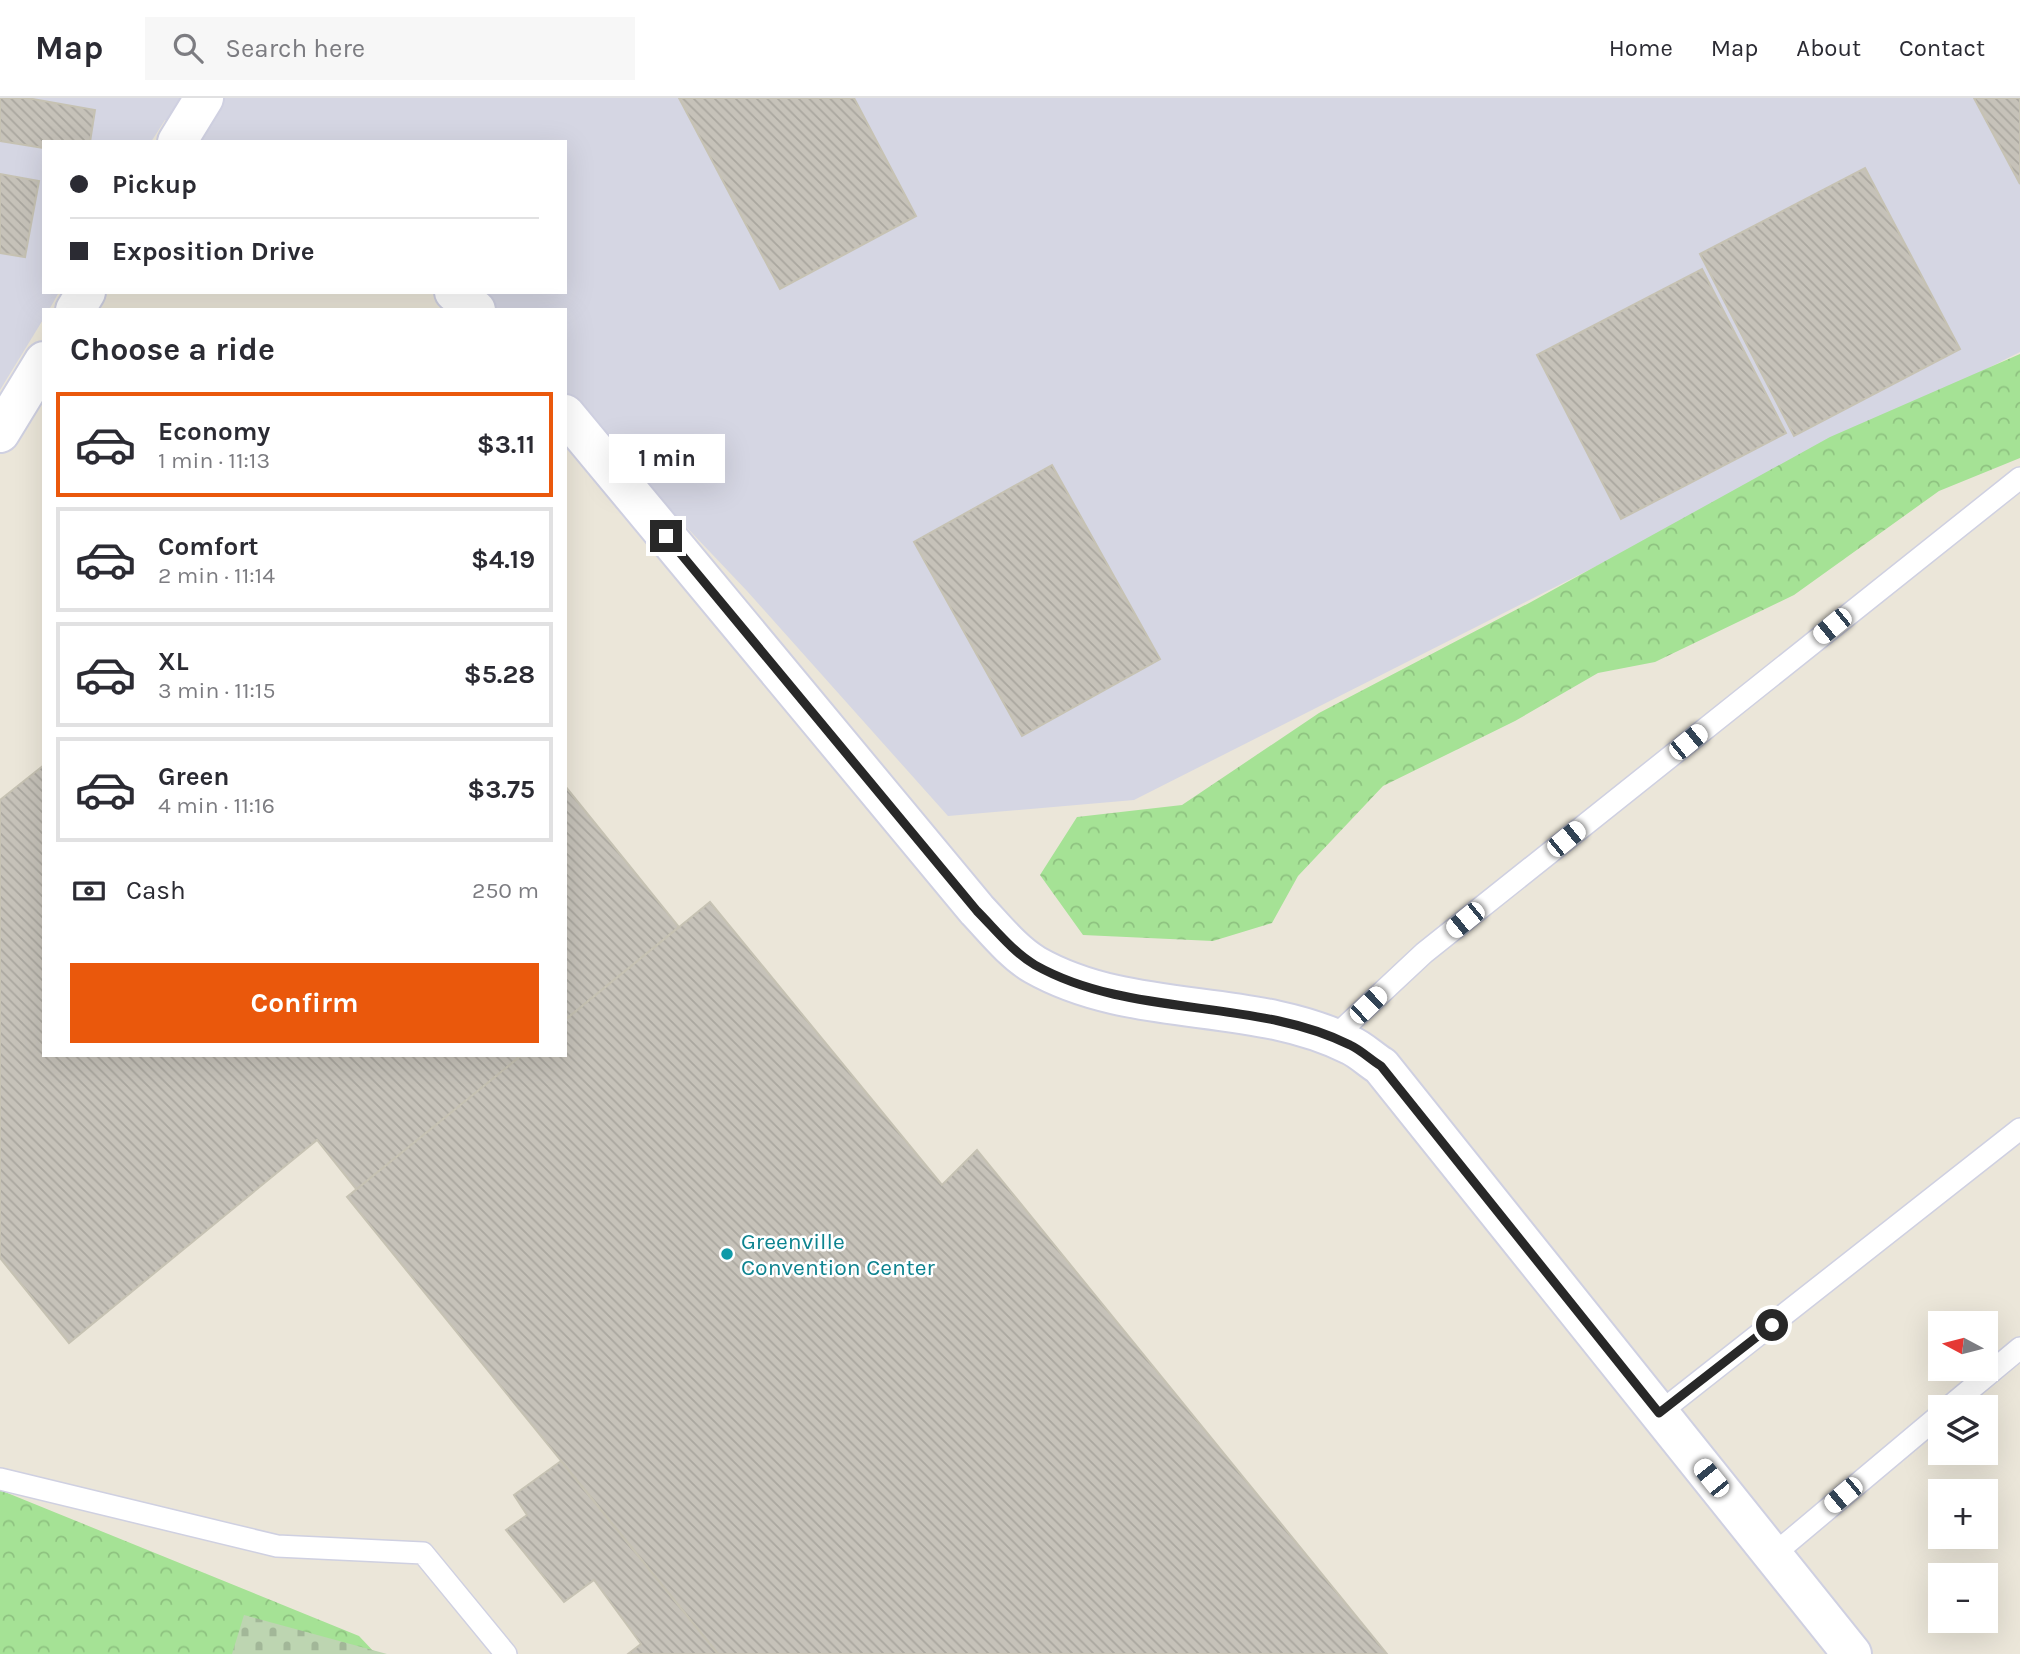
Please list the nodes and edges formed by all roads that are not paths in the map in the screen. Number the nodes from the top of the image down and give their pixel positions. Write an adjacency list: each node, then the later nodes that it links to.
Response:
1 (204, 98): 2 (street)
2 (186, 139)
3 (456, 294): 4 (street)
4 (474, 308)
5 (42, 364): 7 (street)
6 (567, 416): 9 (street)
7 (0, 433)
8 (2020, 478): 9 (lane)
9 (1332, 1039): 13 (street)
10 (2020, 1129): 13 (lane)
11 (2020, 1348): 12 (lane)
12 (1963, 1395)
13 (1659, 1413): 16 (street)
14 (1928, 1425): 16 (lane)
15 (0, 1479): 17 (lane)
16 (1773, 1555): 18 (street)
17 (506, 1654)
18 (1852, 1654)

